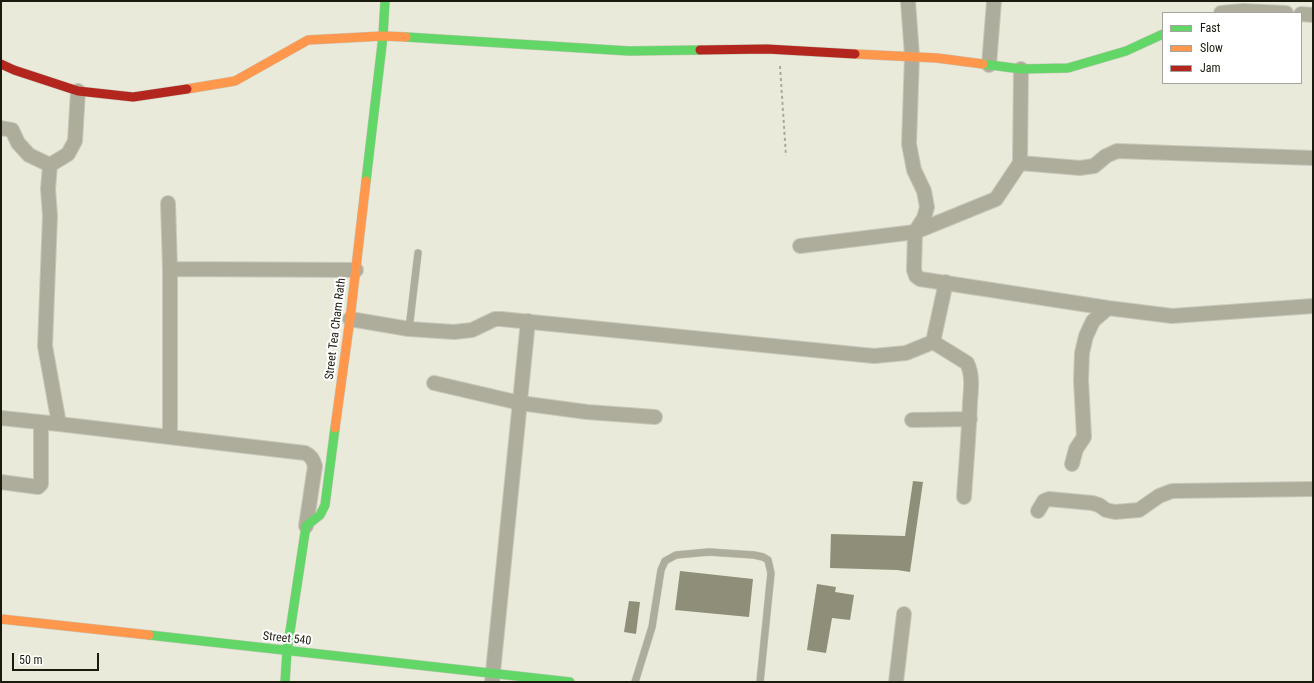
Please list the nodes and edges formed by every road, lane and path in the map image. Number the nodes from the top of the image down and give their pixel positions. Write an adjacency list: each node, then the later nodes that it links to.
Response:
1 (386, 1): 9 (street, Street Tea Cham Rath)
2 (908, 1): 11 (street)
3 (994, 1): 13 (street)
4 (1228, 12): 5 (street)
5 (1272, 12)
6 (1302, 14): 7 (street)
7 (1313, 14)
8 (1162, 34): 14 (street)
9 (383, 36): 10 (street); 15 (street); 26 (street, Street Tea Cham Rath)
10 (780, 50): 11 (street); 17 (path)
11 (912, 56): 13 (street); 22 (street)
12 (1, 64): 15 (street)
13 (988, 65): 14 (street)
14 (1021, 69): 19 (street)
15 (78, 91): 20 (street)
16 (1, 128): 20 (street)
17 (786, 156)
18 (1313, 158): 19 (street)
19 (1020, 163): 22 (street)
20 (50, 165): 41 (street)
21 (168, 204): 25 (street)
22 (915, 232): 23 (street); 27 (street)
23 (800, 246)
24 (418, 253): 32 (lane)
25 (170, 269): 26 (street); 42 (street)
26 (356, 270): 30 (street, Street Tea Cham Rath)
27 (946, 282): 29 (street); 33 (street)
28 (1313, 306): 29 (street)
29 (1108, 308): 43 (street)
30 (350, 320): 32 (street); 48 (street, Street Tea Cham Rath)
31 (528, 321): 32 (street); 33 (street); 35 (street)
32 (409, 329)
33 (933, 342): 38 (street)
34 (434, 383): 35 (street)
35 (520, 404): 36 (street); 52 (street)
36 (655, 417)
37 (1, 418): 40 (street)
38 (970, 419): 39 (street); 46 (street)
39 (912, 420)
40 (41, 423): 41 (street); 44 (street)
41 (59, 424): 42 (street)
42 (170, 437): 48 (street)
43 (1072, 464)
44 (1, 482)
45 (1313, 489): 47 (street)
46 (964, 497)
47 (1038, 511)
48 (306, 526): 51 (street)
49 (904, 614): 57 (street)
50 (1, 619): 51 (street, Street 540)
51 (287, 651): 52 (street, Street 540); 53 (street)
52 (493, 678): 54 (street, Street 540)
53 (285, 682)
54 (570, 682)
55 (635, 682): 56 (lane)
56 (760, 682)
57 (896, 682)

